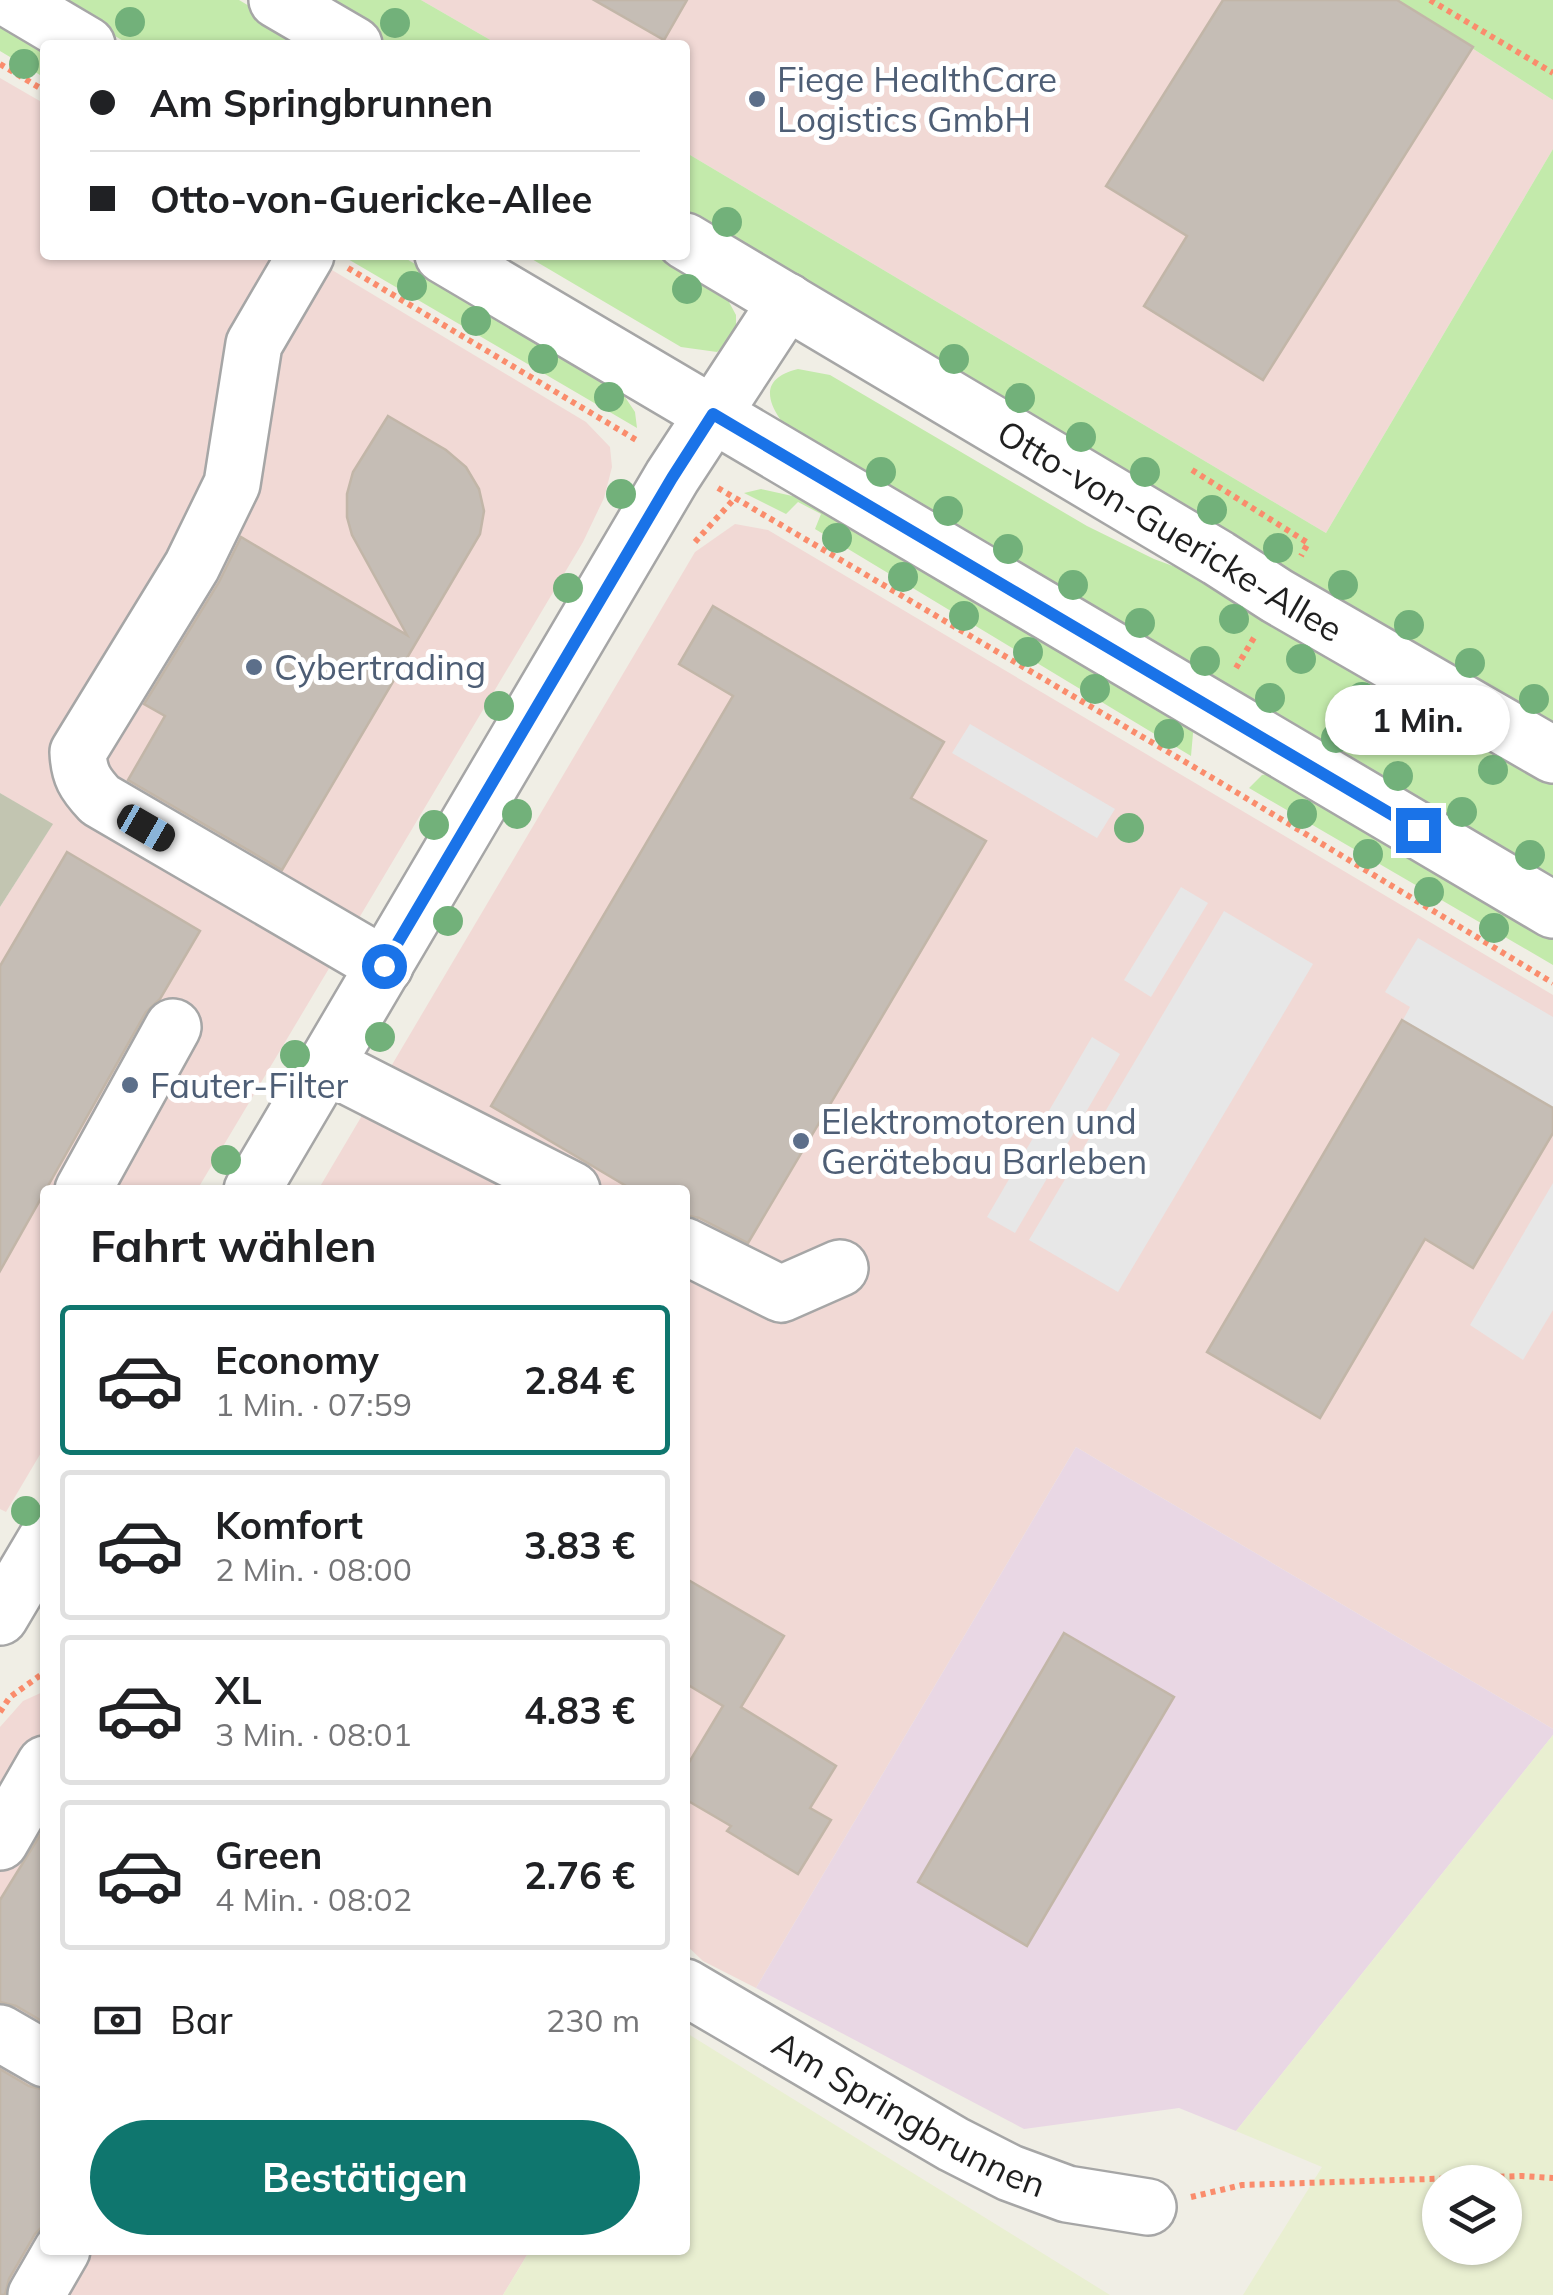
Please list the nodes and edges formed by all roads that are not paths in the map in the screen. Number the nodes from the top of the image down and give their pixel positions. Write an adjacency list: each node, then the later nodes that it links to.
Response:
1 (11, 0): 3 (street)
2 (277, 0): 4 (street)
3 (79, 40)
4 (345, 40)
5 (690, 244): 8 (street, Otto-von-Guericke-Allee)
6 (324, 260): 12 (street)
7 (451, 260): 9 (street)
8 (788, 301): 9 (street); 10 (street, Otto-von-Guericke-Allee)
9 (713, 414): 11 (street); 12 (street)
10 (1553, 755)
11 (1553, 910)
12 (384, 966): 14 (street)
13 (173, 1028): 15 (street)
14 (326, 1065): 16 (street); 17 (street)
15 (86, 1185)
16 (255, 1185)
17 (562, 1185)
18 (690, 1248): 19 (street)
19 (840, 1268)
20 (40, 1551): 21 (street)
21 (15, 1602)
22 (40, 1773): 23 (street)
23 (0, 1842)
24 (690, 1990): 27 (street, Am Springbrunnen)
25 (0, 2033): 26 (street)
26 (40, 2055)
27 (1148, 2207)
28 (59, 2255): 29 (street)
29 (36, 2295)

